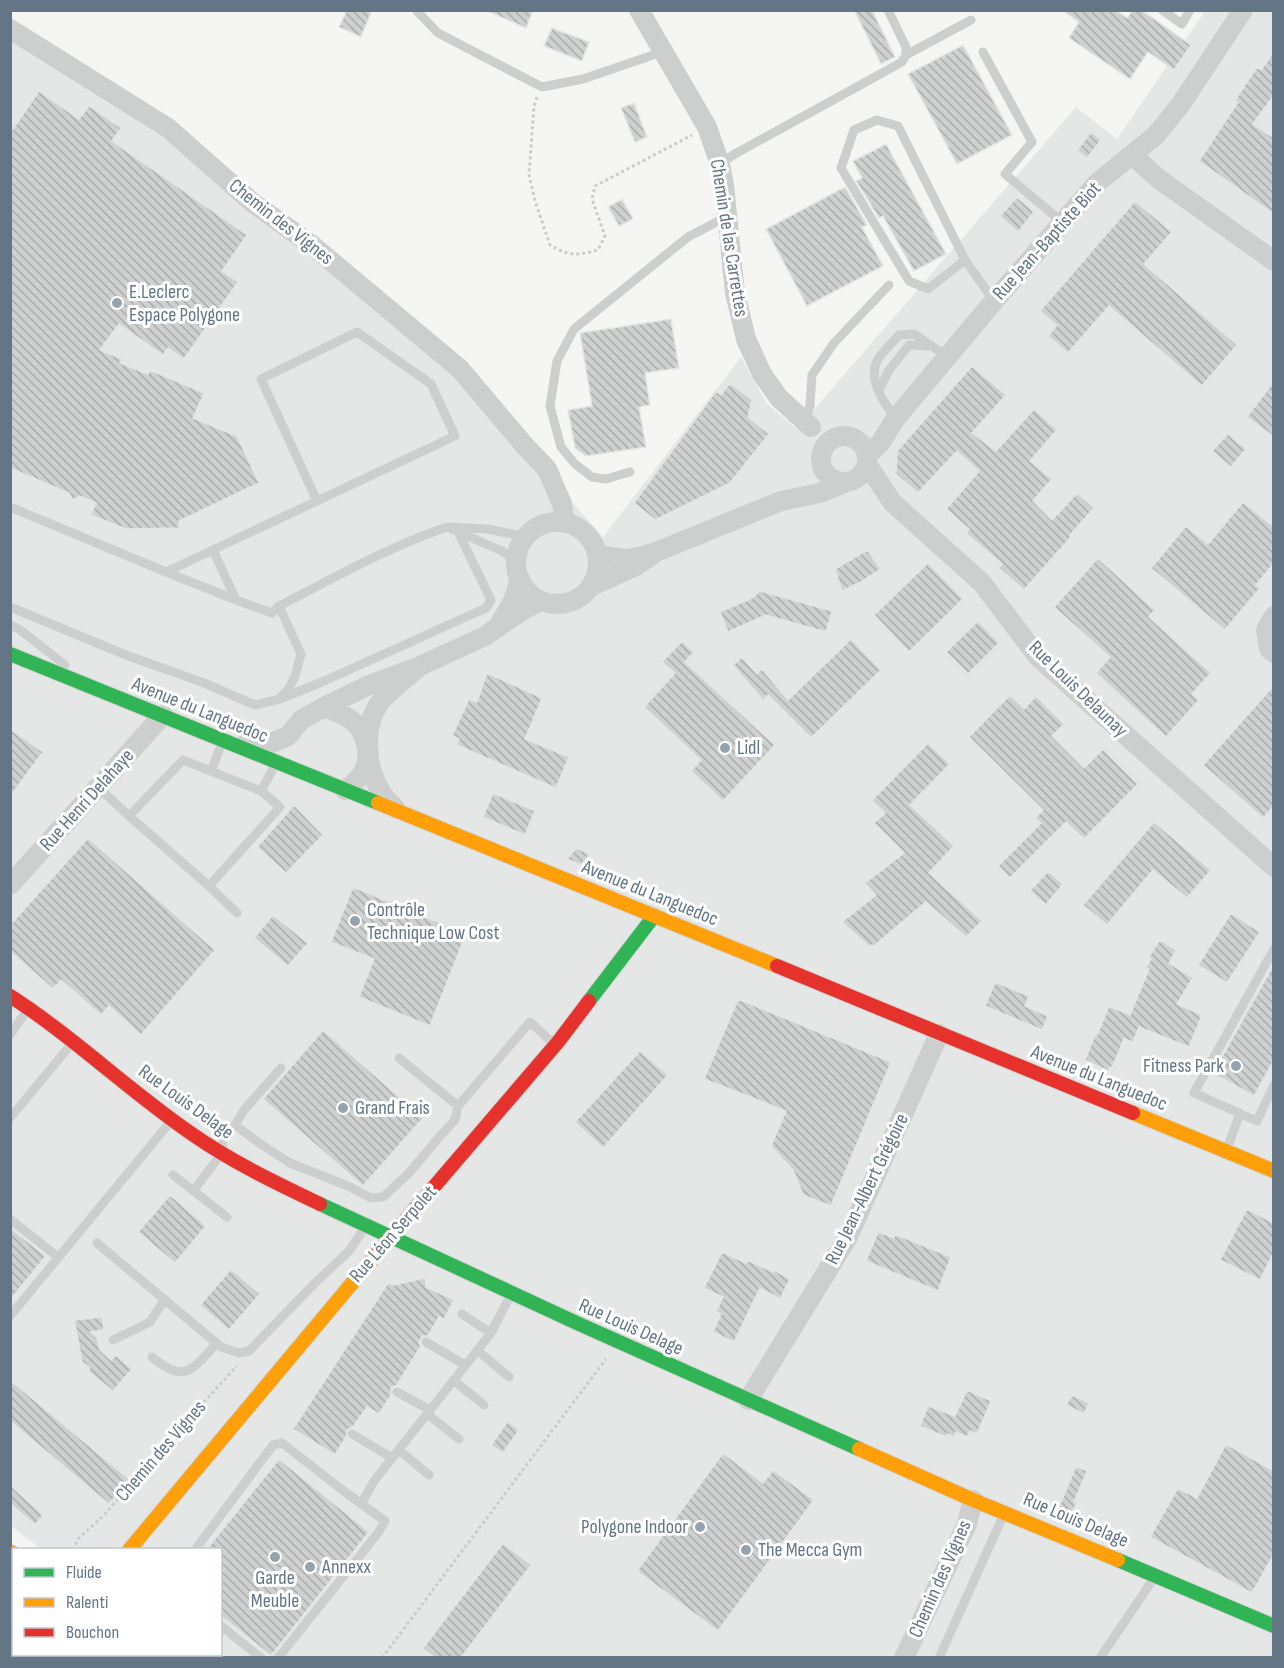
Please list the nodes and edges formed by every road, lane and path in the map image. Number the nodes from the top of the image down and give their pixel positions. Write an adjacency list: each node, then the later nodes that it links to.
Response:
1 (416, 10): 12 (lane)
2 (639, 10): 9 (street, Chemin de las Carrettes)
3 (888, 10): 11 (lane)
4 (1162, 10): 5 (lane)
5 (1190, 10)
6 (1236, 13): 14 (street, Rue Jean-Baptiste Biot)
7 (970, 20): 11 (lane)
8 (10, 29): 27 (street, Chemin des Vignes)
9 (662, 52): 12 (lane); 13 (street, Chemin de las Carrettes)
10 (983, 52): 17 (lane)
11 (906, 55): 15 (lane)
12 (542, 87): 13 (path)
13 (706, 127): 15 (street, Chemin de las Carrettes)
14 (1132, 155): 17 (street, Rue Jean-Baptiste Biot); 19 (street)
15 (720, 164): 16 (street, Chemin de las Carrettes)
16 (726, 217): 25 (street, Chemin de las Carrettes); 30 (lane)
17 (1062, 222): 21 (street, Rue Jean-Baptiste Biot)
18 (965, 260): 18 (lane); 21 (lane)
19 (1274, 261)
20 (889, 285): 25 (lane)
21 (994, 301): 22 (street, Rue Jean-Baptiste Biot)
22 (939, 351): 23 (lane); 23 (lane); 24 (street, Rue Jean-Baptiste Biot)
23 (879, 390): 24 (lane)
24 (896, 418): 26 (street, Rue Jean-Baptiste Biot); 29 (street, Rue Jean-Baptiste Biot)
25 (807, 424): 26 (street, Chemin de las Carrettes); 28 (street, Chemin de las Carrettes)
26 (848, 436): 28 (street); 29 (street)
27 (525, 447): 36 (street, Chemin des Vignes); 37 (street, Chemin des Vignes)
28 (821, 458): 31 (street); 33 (street)
29 (867, 460): 31 (street); 34 (street, Rue Louis Delaunay)
30 (630, 472)
31 (847, 482): 33 (street); 34 (street, Rue Louis Delaunay)
32 (316, 501): 32 (lane); 41 (lane)
33 (781, 501): 42 (street)
34 (892, 502): 71 (street, Rue Louis Delaunay)
35 (10, 507): 45 (lane)
36 (565, 523): 37 (street); 43 (street)
37 (543, 525): 40 (street)
38 (447, 527): 39 (lane); 40 (lane); 49 (lane)
39 (459, 534): 44 (lane); 58 (lane)
40 (526, 537): 44 (street)
41 (213, 550): 45 (lane); 47 (lane)
42 (656, 552): 43 (street); 46 (street)
43 (598, 554): 46 (street)
44 (518, 570): 48 (street); 53 (street)
45 (166, 572): 47 (lane)
46 (592, 586): 48 (street)
47 (236, 600): 49 (lane)
48 (541, 601): 53 (street)
49 (279, 606): 58 (lane)
50 (10, 607): 58 (lane)
51 (1274, 615): 54 (street)
52 (10, 625): 57 (lane)
53 (498, 627): 56 (street)
54 (1274, 652)
55 (10, 654): 57 (main road, Avenue du Languedoc)
56 (420, 666): 59 (street); 63 (street)
57 (94, 689): 60 (main road, Avenue du Languedoc)
58 (280, 699)
59 (324, 707): 61 (street); 63 (street)
60 (163, 715): 62 (main road, Avenue du Languedoc); 66 (street, Rue Henri Delahaye)
61 (288, 736): 62 (street); 64 (street)
62 (226, 743): 64 (main road, Avenue du Languedoc); 65 (lane)
63 (368, 749): 67 (street); 69 (street)
64 (284, 766): 67 (main road, Avenue du Languedoc); 68 (lane)
65 (211, 771): 68 (lane); 70 (lane)
66 (98, 787): 70 (lane); 72 (street, Rue Henri Delahaye)
67 (345, 790): 69 (main road, Avenue du Languedoc)
68 (261, 791): 73 (lane)
69 (397, 810): 75 (main road, Avenue du Languedoc)
70 (129, 816): 73 (lane)
71 (1274, 867)
72 (10, 885)
73 (209, 886): 74 (lane)
74 (237, 913)
75 (654, 916): 79 (main road, Avenue du Languedoc); 82 (main road, Rue Léon Serpolet)
76 (1274, 949): 87 (lane)
77 (10, 996): 78 (main road, Rue Louis Delage)
78 (30, 1007): 80 (lane); 81 (main road, Rue Louis Delage)
79 (939, 1034): 91 (main road, Avenue du Languedoc); 118 (street, Rue Jean-Albert Grégoire)
80 (10, 1035)
81 (74, 1040): 88 (lane); 89 (main road, Rue Louis Delage)
82 (555, 1046): 86 (lane); 99 (main road, Rue Léon Serpolet)
83 (399, 1058): 86 (lane)
84 (280, 1068): 90 (lane)
85 (1274, 1085): 87 (lane)
86 (458, 1106): 90 (lane)
87 (1240, 1113): 91 (lane)
88 (10, 1118)
89 (171, 1120): 92 (main road, Rue Louis Delage); 101 (lane)
90 (235, 1125): 92 (lane)
91 (1226, 1151): 93 (main road, Avenue du Languedoc)
92 (222, 1153): 95 (lane); 98 (main road, Rue Louis Delage)
93 (1271, 1167)
94 (173, 1175): 95 (lane)
95 (193, 1191): 96 (lane)
96 (226, 1217)
97 (10, 1219): 101 (lane)
98 (367, 1225): 99 (main road, Rue Louis Delage); 112 (lane)
99 (392, 1237): 102 (main road, Rue Louis Delage); 129 (main road, Rue Léon Serpolet)
100 (97, 1243): 103 (lane)
101 (58, 1257): 105 (lane)
102 (511, 1293): 106 (lane); 108 (main road, Rue Louis Delage)
103 (165, 1299): 107 (lane); 110 (lane)
104 (462, 1314): 106 (lane)
105 (10, 1316)
106 (491, 1333): 111 (lane)
107 (113, 1340)
108 (615, 1341): 118 (main road, Rue Louis Delage); 136 (path)
109 (426, 1342): 114 (lane)
110 (217, 1343): 112 (lane); 113 (lane)
111 (477, 1350): 114 (lane); 115 (lane)
112 (249, 1351): 128 (path, Chemin des Vignes)
113 (152, 1357)
114 (465, 1365): 116 (lane)
115 (509, 1377)
116 (453, 1380): 119 (lane); 120 (lane)
117 (397, 1392): 120 (lane)
118 (748, 1400): 125 (main road, Rue Louis Delage)
119 (484, 1405)
120 (428, 1412): 122 (lane); 123 (lane)
121 (352, 1434): 123 (lane)
122 (459, 1439)
123 (395, 1454): 124 (lane); 126 (lane)
124 (429, 1475)
125 (974, 1500): 127 (main road, Rue Louis Delage); 137 (street, Chemin des Vignes)
126 (361, 1504): 130 (lane); 135 (lane)
127 (1005, 1512): 131 (main road, Rue Louis Delage); 138 (lane)
128 (74, 1548)
129 (131, 1548)
130 (196, 1548)
131 (1156, 1575): 133 (main road, Rue Louis Delage); 139 (lane)
132 (222, 1626): 134 (lane)
133 (1274, 1626)
134 (261, 1658)
135 (278, 1658)
136 (382, 1658)
137 (904, 1658)
138 (939, 1658)
139 (1100, 1658)

